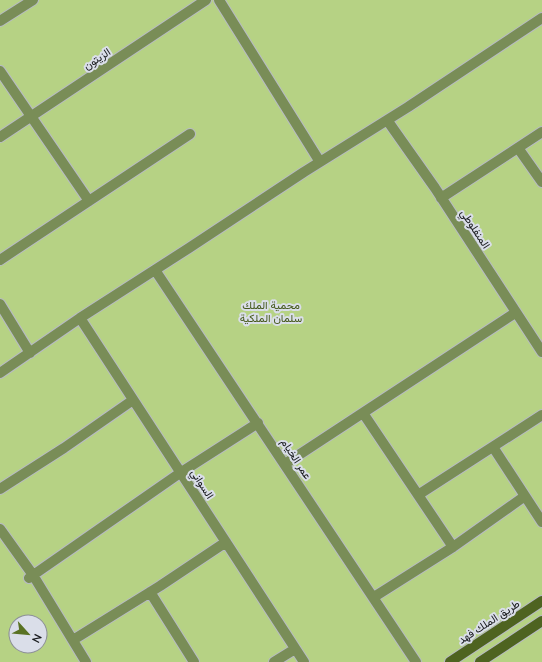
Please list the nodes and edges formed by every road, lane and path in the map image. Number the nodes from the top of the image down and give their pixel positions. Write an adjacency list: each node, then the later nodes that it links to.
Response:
1 (33, 0): 5 (street)
2 (206, 0): 7 (street, الزيتون)
3 (219, 0): 13 (street)
4 (542, 18): 8 (street)
5 (0, 21)
6 (0, 71): 7 (street)
7 (31, 117): 11 (street, الزيتون); 16 (street)
8 (387, 120): 13 (street); 15 (street, المنفلوطي)
9 (542, 132): 12 (street)
10 (190, 134): 16 (street)
11 (0, 137)
12 (518, 148): 14 (street); 15 (street)
13 (320, 162): 18 (street)
14 (542, 182)
15 (441, 198): 20 (street, المنفلوطي)
16 (89, 201): 17 (street)
17 (0, 260)
18 (155, 270): 21 (street); 28 (street, عمر الخيام)
19 (0, 304): 23 (street)
20 (516, 313): 22 (street, المنفلوطي); 26 (street)
21 (80, 318): 23 (street); 25 (street, السواني)
22 (542, 352)
23 (30, 353): 24 (street)
24 (0, 374)
25 (133, 400): 31 (street, السواني); 32 (street)
26 (363, 413): 30 (street); 33 (street)
27 (542, 415): 29 (street)
28 (258, 423): 30 (street, عمر الخيام); 31 (street)
29 (492, 447): 33 (street); 34 (street)
30 (286, 464): 41 (street, عمر الخيام)
31 (180, 473): 37 (street, السواني); 39 (street)
32 (0, 489)
33 (418, 495): 38 (street)
34 (525, 496): 35 (street); 38 (street)
35 (542, 522)
36 (0, 529): 39 (street)
37 (226, 542): 40 (street); 45 (street, السواني)
38 (453, 547): 41 (street)
39 (31, 576): 44 (street)
40 (150, 592): 44 (street); 47 (street)
41 (374, 597): 50 (street, عمر الخيام)
42 (542, 601): 51 (street, طريق الملك فهد)
43 (542, 622): 52 (street)
44 (73, 640): 46 (street)
45 (295, 649): 48 (street); 49 (street, السواني)
46 (86, 662)
47 (194, 662)
48 (274, 662)
49 (304, 662)
50 (416, 662)
51 (450, 662)
52 (480, 662)

